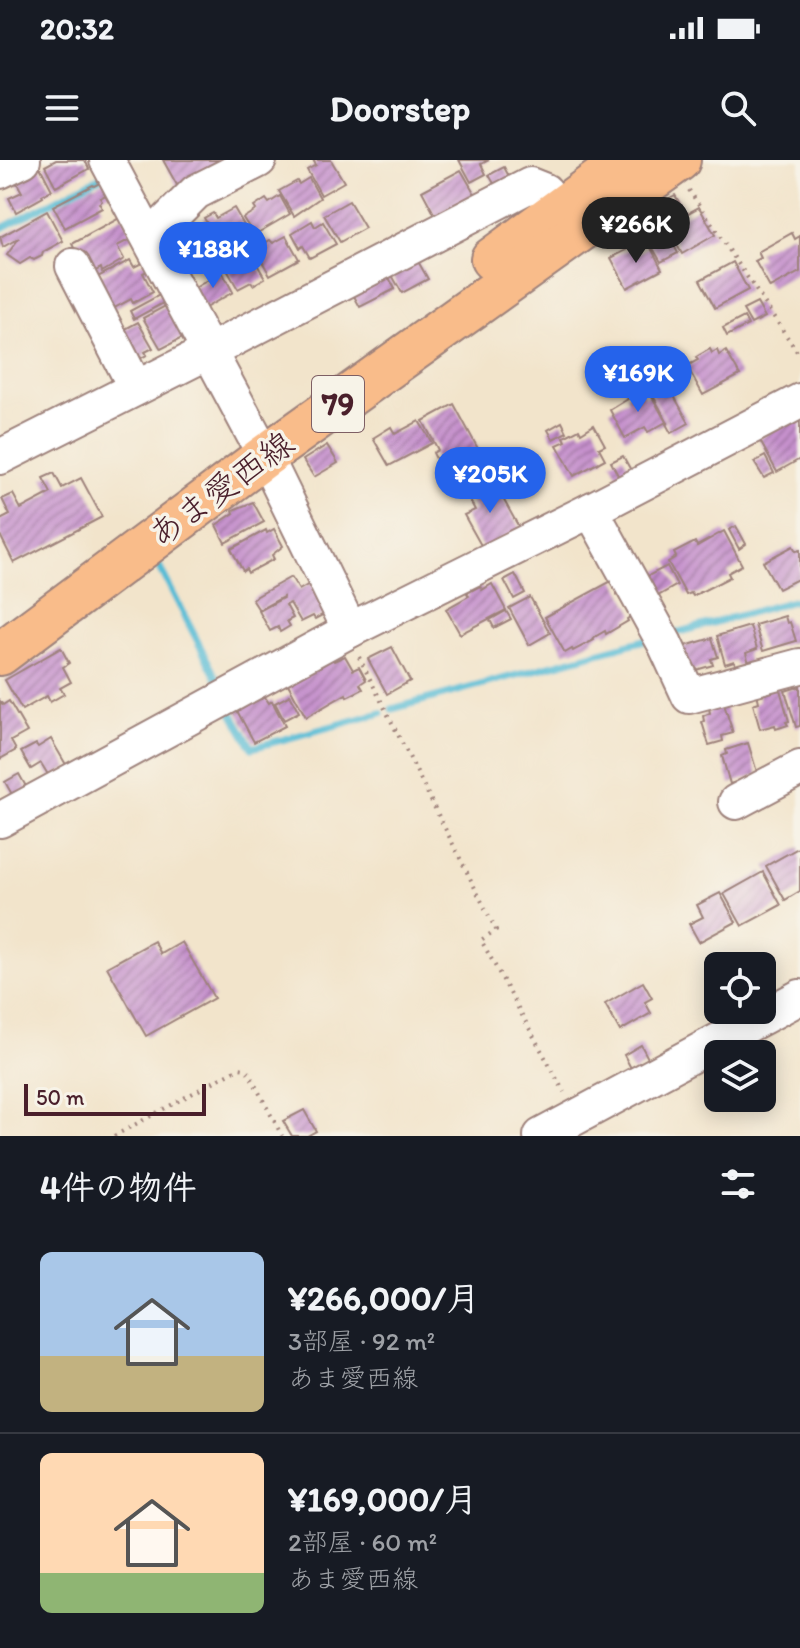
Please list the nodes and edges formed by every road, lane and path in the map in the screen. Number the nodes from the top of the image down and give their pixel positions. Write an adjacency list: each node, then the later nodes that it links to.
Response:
1 (23, 160): 6 (street)
2 (107, 160): 8 (street)
3 (259, 160): 8 (street)
4 (627, 160): 7 (main road, あま愛西線 / 79)
5 (676, 162): 11 (path); 14 (main road, あま愛西線 / 79)
6 (0, 171)
7 (559, 209): 10 (street); 14 (main road, あま愛西線 / 79)
8 (150, 238): 10 (street)
9 (73, 266): 12 (street)
10 (210, 351): 12 (street); 14 (street)
11 (800, 356)
12 (136, 388): 15 (street)
13 (800, 401): 16 (street)
14 (260, 445): 17 (main road, あま愛西線 / 79); 18 (street); 19 (main road, あま愛西線 / 79)
15 (0, 457)
16 (591, 510): 18 (street); 20 (street)
17 (0, 618)
18 (348, 631): 23 (street); 25 (path)
19 (0, 654)
20 (800, 666)
21 (800, 768): 22 (street)
22 (736, 802)
23 (0, 820)
24 (800, 997): 25 (street)
25 (577, 1116): 28 (street)
26 (114, 1136): 27 (path)
27 (282, 1136)
28 (541, 1136)

